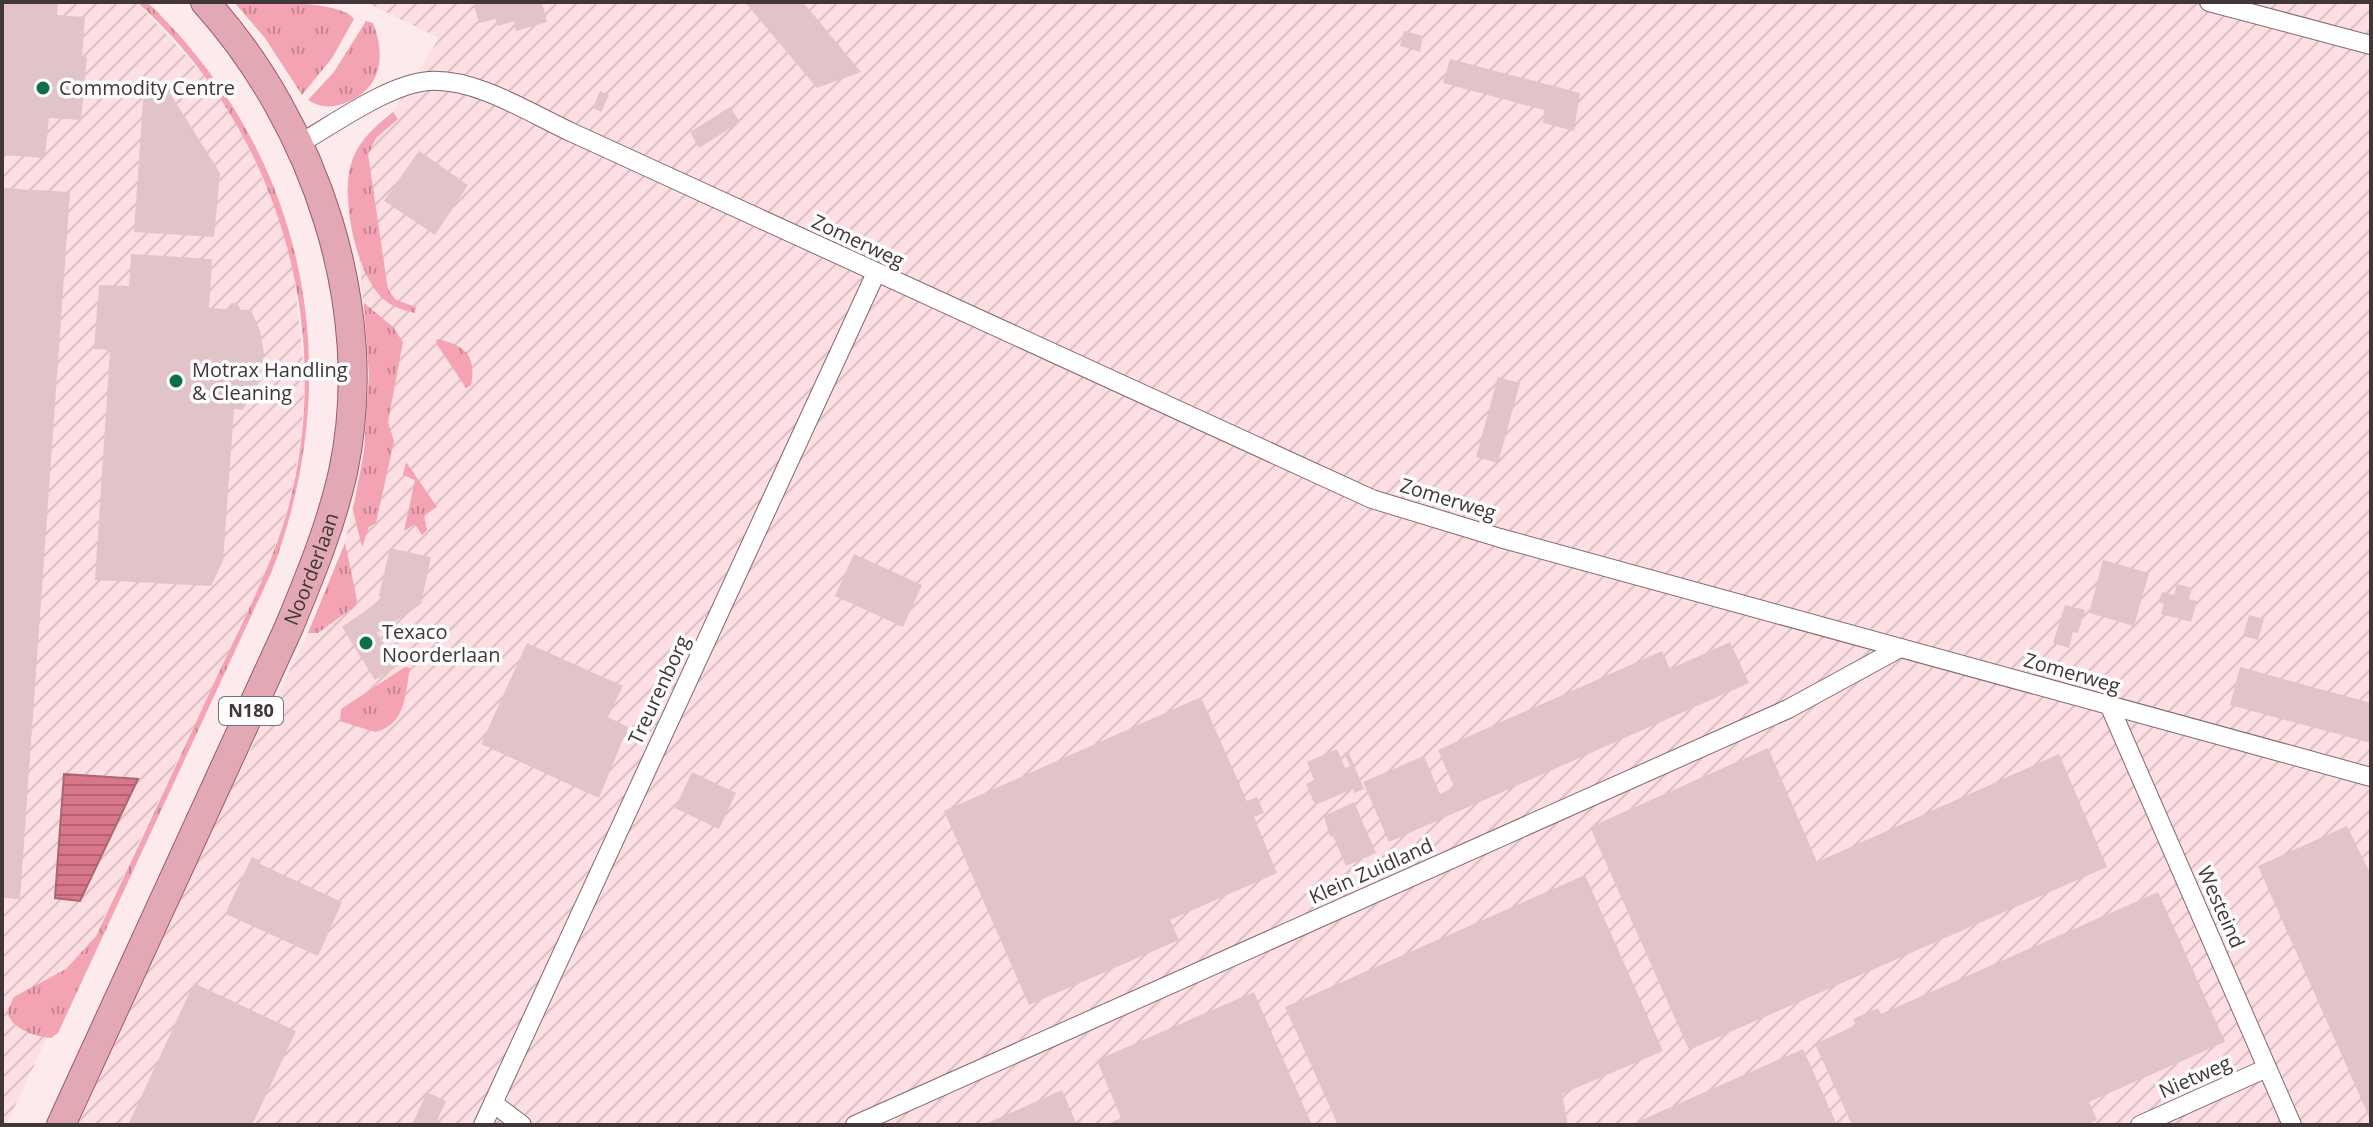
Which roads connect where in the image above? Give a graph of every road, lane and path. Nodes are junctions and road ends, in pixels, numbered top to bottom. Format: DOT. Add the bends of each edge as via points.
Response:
graph roads {
  1 [pos="205,2"];
  2 [pos="2209,2"];
  3 [pos="2371,45"];
  4 [pos="297,145"];
  5 [pos="876,273"];
  6 [pos="1900,648"];
  7 [pos="2110,707"];
  8 [pos="2371,777"];
  9 [pos="2267,1068"];
  10 [pos="493,1103"];
  11 [pos="61,1125"];
  12 [pos="483,1125"];
  13 [pos="522,1125"];
  14 [pos="855,1125"];
  15 [pos="2140,1125"];
  16 [pos="2292,1125"];
  1 -- 4 [label="main road, Noorderlaan / N180" via="263,76"];
  2 -- 3 [label="street"];
  4 -- 5 [label="street, Zomerweg" via="399,89 428,81 454,83"];
  4 -- 11 [label="main road, Noorderlaan / N180" via="335,238 347,316 352,383 344,470 321,551 289,627"];
  5 -- 6 [label="street, Zomerweg" via="1372,499"];
  5 -- 10 [label="street, Treurenborg"];
  6 -- 7 [label="street, Zomerweg"];
  6 -- 14 [label="street, Klein Zuidland" via="1773,716"];
  7 -- 8 [label="street, Zomerweg"];
  7 -- 9 [label="street, Westeind"];
  9 -- 15 [label="street, Nietweg"];
  9 -- 16 [label="street, Westeind"];
  10 -- 12 [label="street, Treurenborg"];
  10 -- 13 [label="street"];
}
